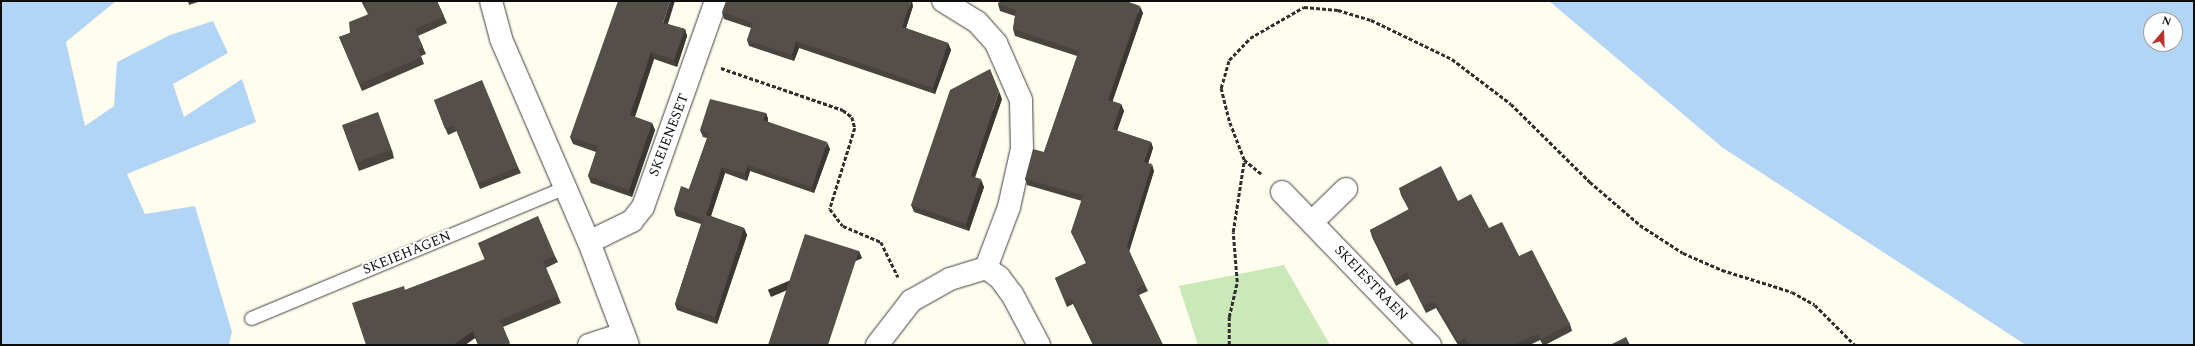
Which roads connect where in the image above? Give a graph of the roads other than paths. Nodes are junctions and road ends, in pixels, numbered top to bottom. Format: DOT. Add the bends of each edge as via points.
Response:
graph roads {
  1 [pos="492,1"];
  2 [pos="716,1"];
  3 [pos="943,1"];
  4 [pos="563,188"];
  5 [pos="1346,189"];
  6 [pos="1282,192"];
  7 [pos="1313,221"];
  8 [pos="589,242"];
  9 [pos="986,268"];
  10 [pos="251,318"];
  11 [pos="625,339"];
  12 [pos="589,345"];
  13 [pos="877,345"];
  14 [pos="1039,345"];
  15 [pos="1430,345"];
  1 -- 4 [label="street" via="502,39"];
  2 -- 8 [label="street, SKEIENESET" via="698,59 637,218"];
  3 -- 9 [label="street" via="977,22 996,43 1020,100 1022,149 1009,207"];
  4 -- 8 [label="street"];
  4 -- 10 [label="lane, SKEIEHAGEN"];
  5 -- 7 [label="street"];
  6 -- 7 [label="street, SKEIESTRAEN"];
  7 -- 15 [label="street, SKEIESTRAEN"];
  8 -- 11 [label="street"];
  9 -- 13 [label="street" via="950,279 910,301"];
  9 -- 14 [label="street" via="1000,277 1012,294"];
  11 -- 12 [label="street"];
}
